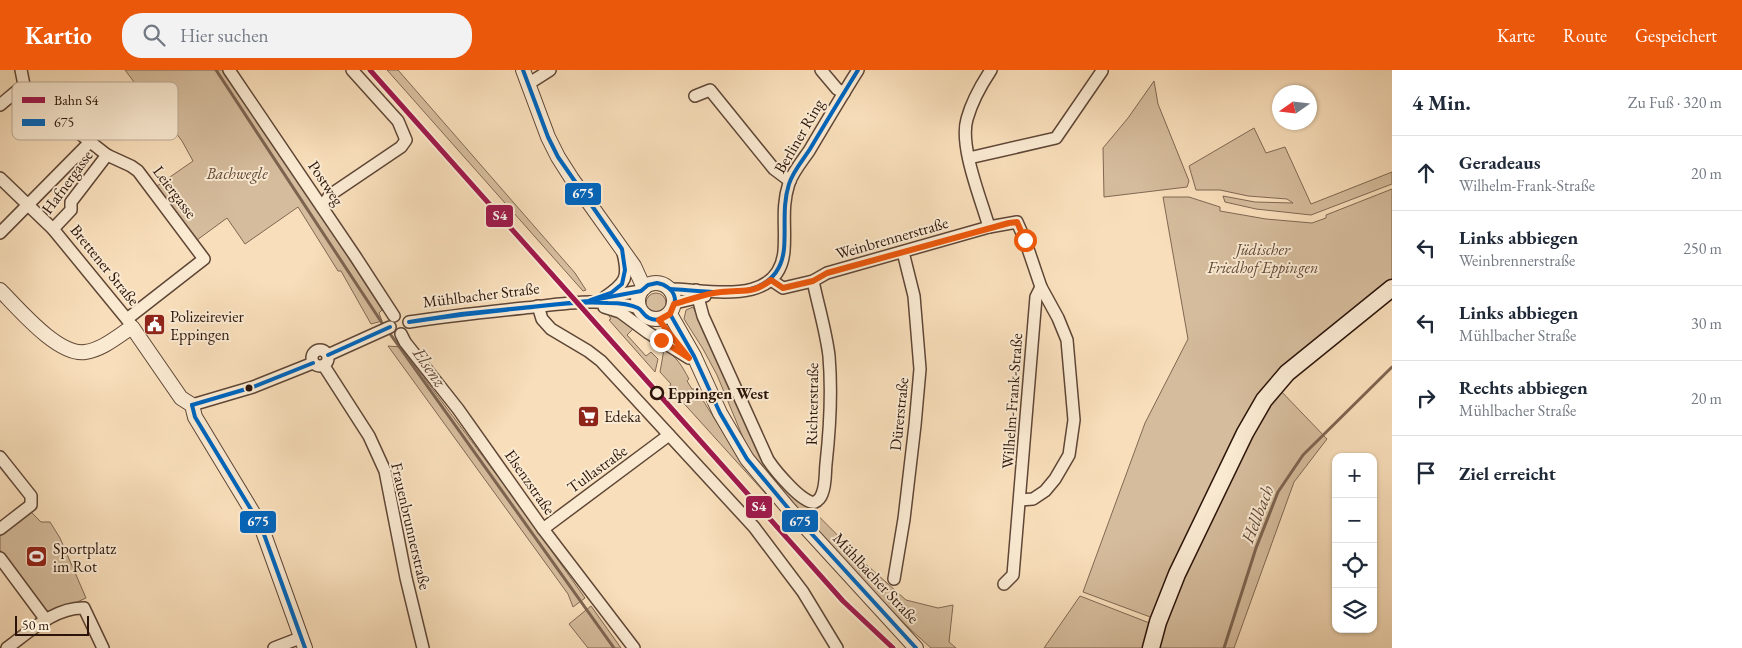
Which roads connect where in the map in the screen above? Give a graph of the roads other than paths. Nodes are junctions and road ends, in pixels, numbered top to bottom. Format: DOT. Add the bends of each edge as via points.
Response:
graph roads {
  1 [pos="228,70"];
  2 [pos="352,70"];
  3 [pos="523,70"];
  4 [pos="550,70"];
  5 [pos="821,70"];
  6 [pos="858,70"];
  7 [pos="991,70"];
  8 [pos="1102,71"];
  9 [pos="528,84"];
  10 [pos="844,93"];
  11 [pos="12,96"];
  12 [pos="695,96"];
  13 [pos="0,106"];
  14 [pos="91,141"];
  15 [pos="107,155"];
  16 [pos="968,158"];
  17 [pos="0,178"];
  18 [pos="790,181"];
  19 [pos="28,204"];
  20 [pos="322,207"];
  21 [pos="604,223"];
  22 [pos="989,227"];
  23 [pos="53,229"];
  24 [pos="0,233"];
  25 [pos="622,249"];
  26 [pos="903,252"];
  27 [pos="771,280"];
  28 [pos="813,281"];
  29 [pos="665,286"];
  30 [pos="1041,287"];
  31 [pos="1392,288"];
  32 [pos="0,290"];
  33 [pos="643,290"];
  34 [pos="697,294"];
  35 [pos="605,297"];
  36 [pos="588,301"];
  37 [pos="538,306"];
  38 [pos="639,308"];
  39 [pos="668,312"];
  40 [pos="392,321"];
  41 [pos="409,322"];
  42 [pos="129,323"];
  43 [pos="401,334"];
  44 [pos="689,358"];
  45 [pos="321,361"];
  46 [pos="706,384"];
  47 [pos="192,405"];
  48 [pos="669,436"];
  49 [pos="0,457"];
  50 [pos="1020,500"];
  51 [pos="0,529"];
  52 [pos="543,529"];
  53 [pos="0,558"];
  54 [pos="894,579"];
  55 [pos="1004,584"];
  56 [pos="46,620"];
  57 [pos="303,643"];
  58 [pos="7,648"];
  59 [pos="103,648"];
  60 [pos="274,648"];
  61 [pos="423,648"];
  62 [pos="634,648"];
  63 [pos="836,648"];
  64 [pos="916,648"];
  65 [pos="1152,648"];
  1 -- 20 [label="street, Postweg"];
  2 -- 20 [label="street" via="398,121 406,140 330,195"];
  3 -- 9 [label="street"];
  4 -- 9 [label="street"];
  5 -- 10 [label="street"];
  6 -- 10 [label="street, Berliner Ring"];
  7 -- 16 [label="street" via="980,87 967,120"];
  8 -- 16 [label="street" via="1056,138"];
  9 -- 21 [label="street" via="558,157"];
  10 -- 18 [label="street, Berliner Ring"];
  11 -- 13 [label="street"];
  12 -- 18 [label="street" via="710,90 774,169"];
  14 -- 15 [label="street, Leiergasse"];
  14 -- 19 [label="street"];
  15 -- 23 [label="street, Hafnergasse" via="71,202 71,210"];
  15 -- 42 [label="street, Leiergasse" via="138,171 204,259"];
  16 -- 22 [label="street"];
  17 -- 19 [label="street, Brettener Straße"];
  18 -- 27 [label="street, Berliner Ring" via="783,203 784,252"];
  19 -- 23 [label="street, Brettener Straße"];
  19 -- 24 [label="street"];
  20 -- 40 [label="street, Postweg"];
  21 -- 25 [label="street"];
  21 -- 29 [label="street"];
  22 -- 26 [label="street, Weinbrennerstraße"];
  22 -- 30 [label="street, Weinbrennerstraße" via="1017,222"];
  23 -- 42 [label="street, Brettener Straße"];
  25 -- 33 [label="street" via="634,266"];
  25 -- 35 [label="street, Mühlbacher Straße" via="625,279"];
  26 -- 28 [label="street, Weinbrennerstraße" via="827,273"];
  26 -- 54 [label="street, Dürerstraße" via="914,296 920,370 904,519"];
  27 -- 28 [label="street, Weinbrennerstraße" via="783,288"];
  27 -- 34 [label="street" via="745,292"];
  28 -- 34 [label="street, Richterstraße" via="829,354 831,382 824,487 820,499 812,503 805,500 768,460 703,316"];
  29 -- 33 [label="street" via="651,284"];
  29 -- 34 [label="street"];
  29 -- 39 [label="street" via="674,296"];
  30 -- 50 [label="street, Wilhelm-Frank-Straße" via="1036,297"];
  30 -- 50 [label="street" via="1067,340 1074,420 1069,455 1055,480 1033,499"];
  31 -- 65 [label="main road" via="1295,367 1264,400 1178,574 1158,622"];
  32 -- 42 [label="street" via="50,338 73,351 87,352 98,348"];
  33 -- 35 [label="street, Mühlbacher Straße"];
  33 -- 38 [label="street" via="638,299"];
  34 -- 39 [label="street"];
  35 -- 36 [label="street, Mühlbacher Straße"];
  36 -- 37 [label="street, Mühlbacher Straße"];
  36 -- 38 [label="street, Mühlbacher Straße"];
  36 -- 44 [label="street, Mühlbacher Straße" via="620,312"];
  37 -- 41 [label="street, Mühlbacher Straße"];
  37 -- 48 [label="street" via="542,319 551,329 600,361"];
  38 -- 39 [label="street" via="647,317"];
  39 -- 44 [label="street, Mühlbacher Straße"];
  39 -- 46 [label="street, Mühlbacher Straße"];
  40 -- 41 [label="street" via="403,315"];
  40 -- 43 [label="street" via="395,334"];
  40 -- 45 [label="street"];
  41 -- 43 [label="street"];
  42 -- 47 [label="street, Brettener Straße" via="181,398"];
  43 -- 52 [label="street, Elsenzstraße"];
  44 -- 46 [label="street, Mühlbacher Straße"];
  45 -- 47 [label="street" via="253,387"];
  45 -- 61 [label="street, Frauenbrunnerstraße" via="369,436 385,471"];
  46 -- 64 [label="street, Mühlbacher Straße" via="732,436 764,480"];
  47 -- 57 [label="street, Brettener Straße" via="195,417 261,526"];
  48 -- 52 [label="street, Tullastraße"];
  48 -- 63 [label="street" via="754,528 803,592"];
  49 -- 51 [label="street" via="32,496 31,505"];
  50 -- 55 [label="street, Wilhelm-Frank-Straße" via="1013,575"];
  52 -- 62 [label="street, Elsenzstraße"];
  53 -- 56 [label="street"];
  56 -- 58 [label="street"];
  56 -- 59 [label="street" via="74,607 84,608"];
  57 -- 60 [label="street"];
}
